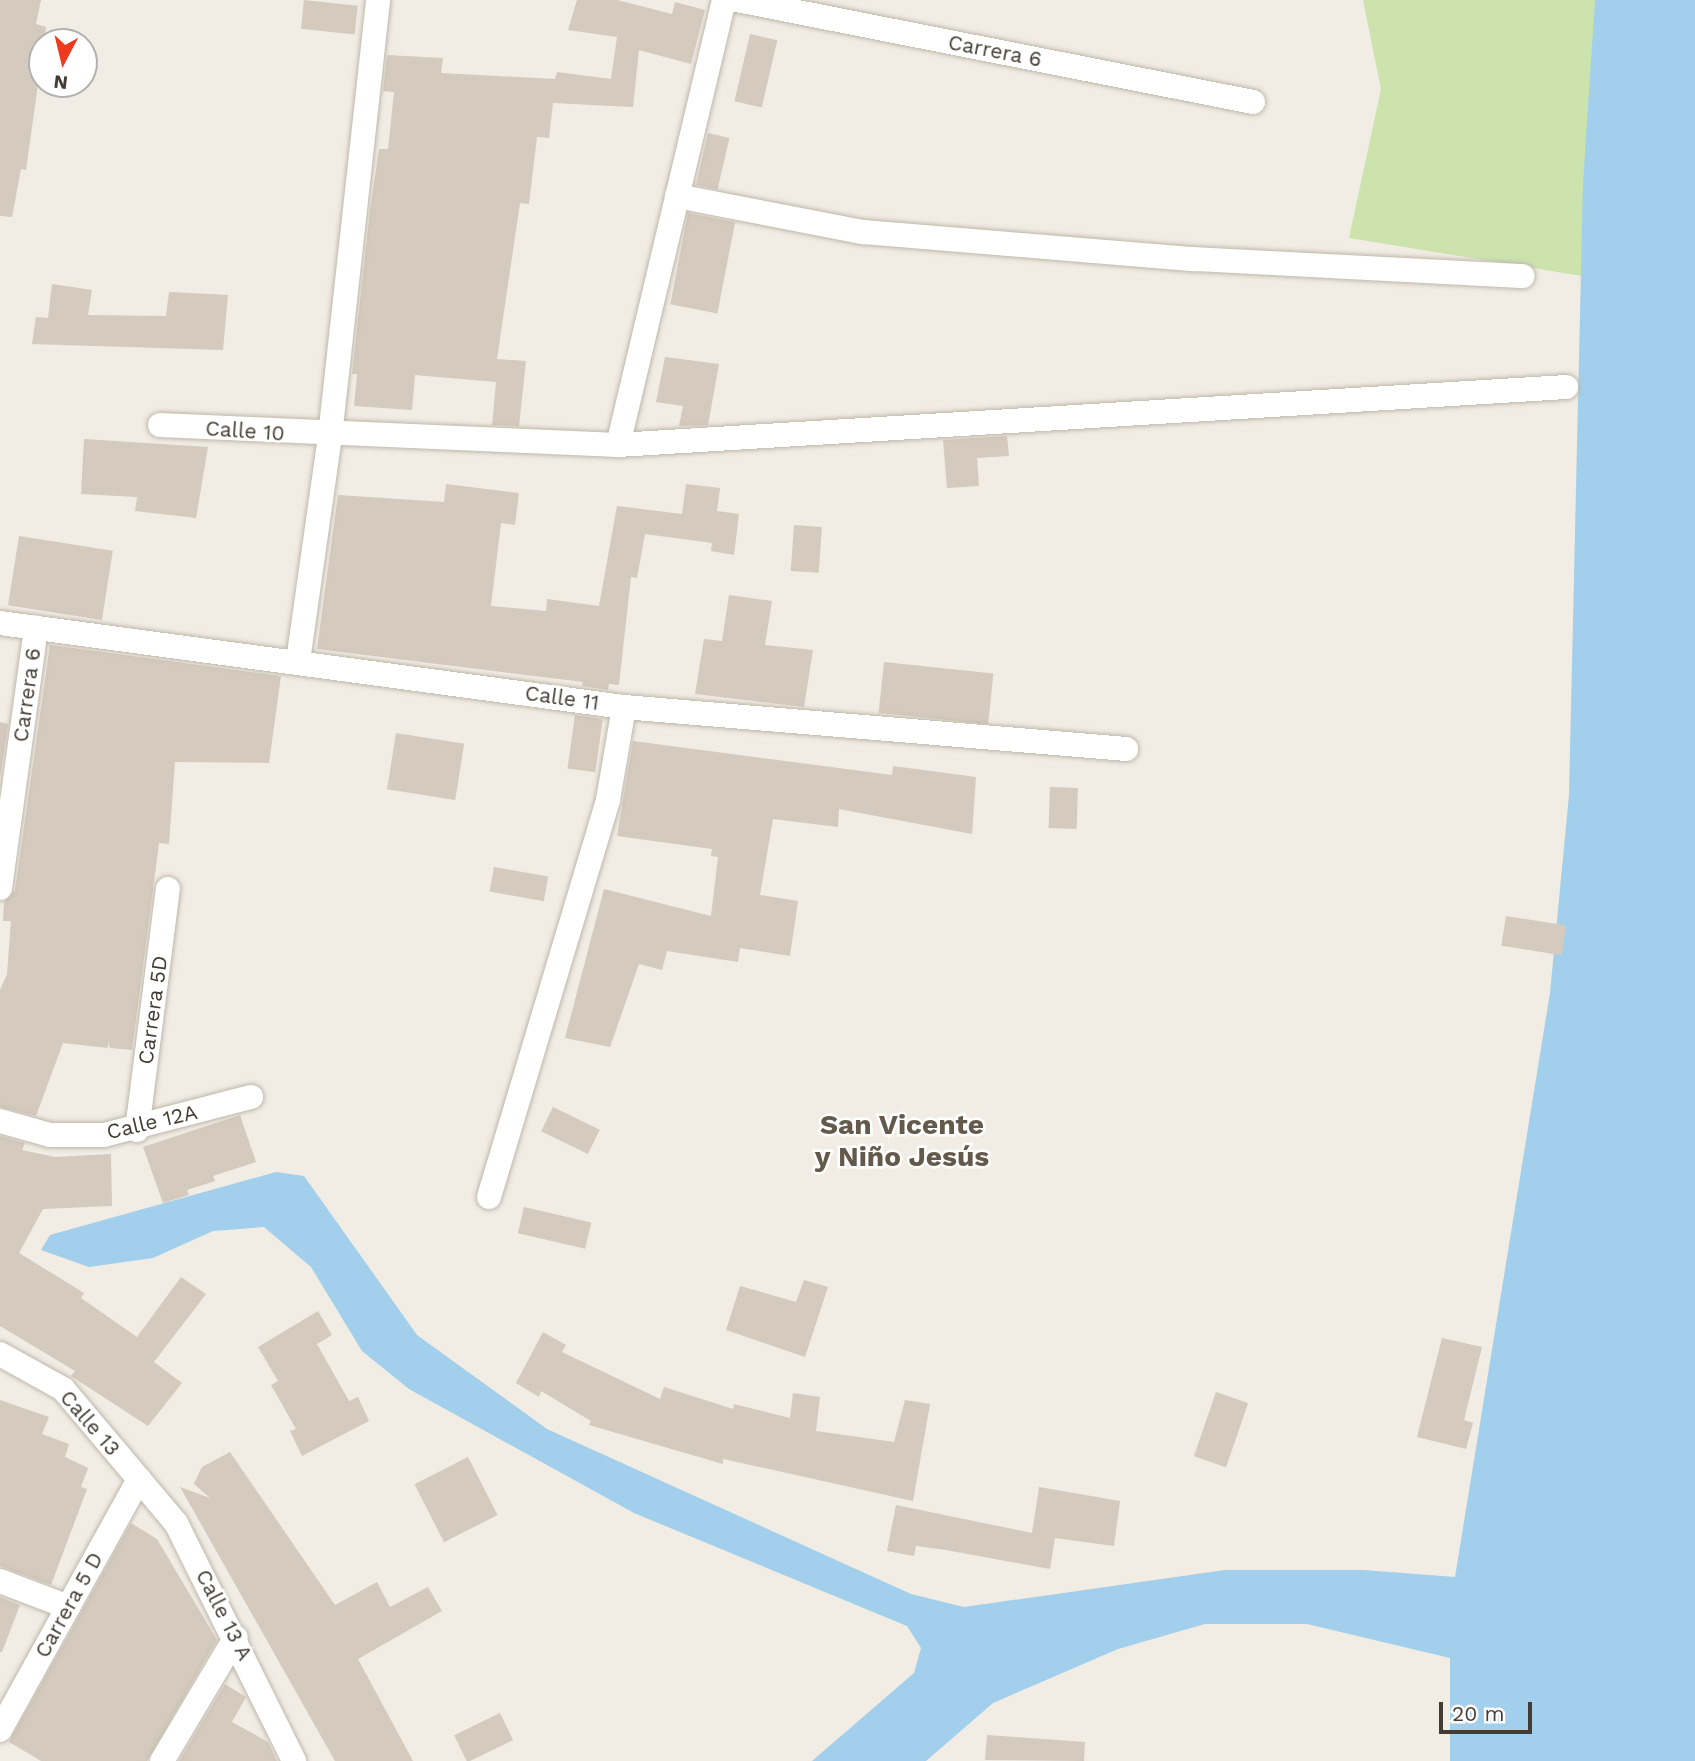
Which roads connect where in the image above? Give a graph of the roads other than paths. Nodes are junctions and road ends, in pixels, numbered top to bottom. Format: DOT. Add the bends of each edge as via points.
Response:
graph roads {
  1 [pos="378,0"];
  2 [pos="724,0"];
  3 [pos="737,0"];
  4 [pos="1253,103"];
  5 [pos="677,197"];
  6 [pos="1523,276"];
  7 [pos="1566,387"];
  8 [pos="160,425"];
  9 [pos="330,436"];
  10 [pos="618,445"];
  11 [pos="0,622"];
  12 [pos="36,627"];
  13 [pos="298,661"];
  14 [pos="624,706"];
  15 [pos="1126,749"];
  16 [pos="0,888"];
  17 [pos="168,889"];
  18 [pos="251,1097"];
  19 [pos="0,1121"];
  20 [pos="137,1130"];
  21 [pos="489,1197"];
  22 [pos="0,1354"];
  23 [pos="139,1479"];
  24 [pos="0,1581"];
  25 [pos="68,1607"];
  26 [pos="236,1637"];
  27 [pos="0,1730"];
  28 [pos="162,1761"];
  29 [pos="294,1761"];
  1 -- 9 [label="street"];
  2 -- 5 [label="street"];
  3 -- 4 [label="street, Carrera 6"];
  5 -- 6 [label="street" via="863,232 1194,259"];
  5 -- 10 [label="street"];
  7 -- 10 [label="street, Calle 10"];
  8 -- 9 [label="street, Calle 10"];
  9 -- 10 [label="street, Calle 10"];
  9 -- 13 [label="street"];
  11 -- 12 [label="street, Calle 11"];
  12 -- 13 [label="street, Calle 11"];
  12 -- 16 [label="street, Carrera 6"];
  13 -- 14 [label="street, Calle 11"];
  14 -- 15 [label="street, Calle 11"];
  14 -- 21 [label="street" via="608,800"];
  17 -- 20 [label="street, Carrera 5D"];
  18 -- 20 [label="street, Calle 12A"];
  19 -- 20 [label="street, Calle 12A" via="50,1135"];
  22 -- 23 [label="street, Calle 13" via="63,1389"];
  23 -- 25 [label="street, Carrera 5 D"];
  23 -- 26 [label="street, Calle 13 A" via="176,1523"];
  24 -- 25 [label="street"];
  25 -- 27 [label="street, Carrera 5 D"];
  26 -- 28 [label="street"];
  26 -- 29 [label="street, Calle 13 A"];
}
